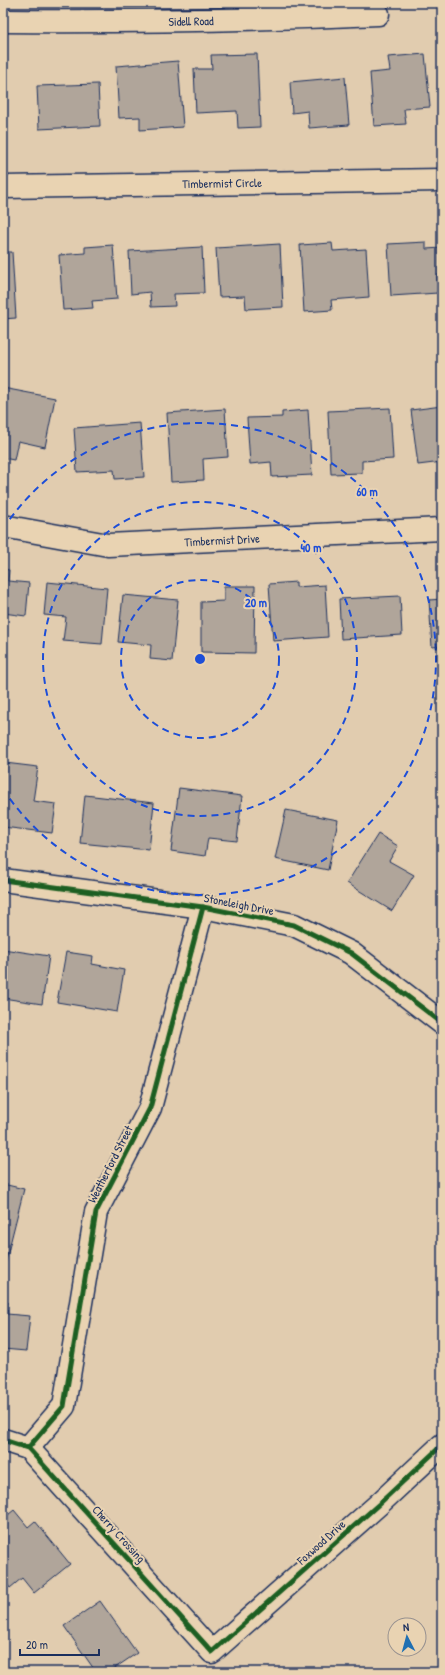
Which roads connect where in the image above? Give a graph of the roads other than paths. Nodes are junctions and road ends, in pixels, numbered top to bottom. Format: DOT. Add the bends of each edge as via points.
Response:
graph roads {
  1 [pos="378,14"];
  2 [pos="3,22"];
  3 [pos="442,180"];
  4 [pos="3,186"];
  5 [pos="3,526"];
  6 [pos="442,529"];
  7 [pos="3,880"];
  8 [pos="203,907"];
  9 [pos="442,1023"];
  10 [pos="3,1440"];
  11 [pos="442,1445"];
  12 [pos="28,1448"];
  13 [pos="212,1652"];
  1 -- 2 [label="street, Sidell Road" via="252,20"];
  3 -- 4 [label="street, Timbermist Circle"];
  5 -- 6 [label="street, Timbermist Drive" via="108,545"];
  7 -- 8 [label="street, Stoneleigh Drive"];
  8 -- 9 [label="street, Stoneleigh Drive" via="294,925 351,952"];
  8 -- 12 [label="street, Weatherford Street" via="150,1108 96,1212 64,1406"];
  10 -- 12 [label="street"];
  11 -- 13 [label="street, Foxwood Drive"];
  12 -- 13 [label="street, Cherry Crossing"];
}
